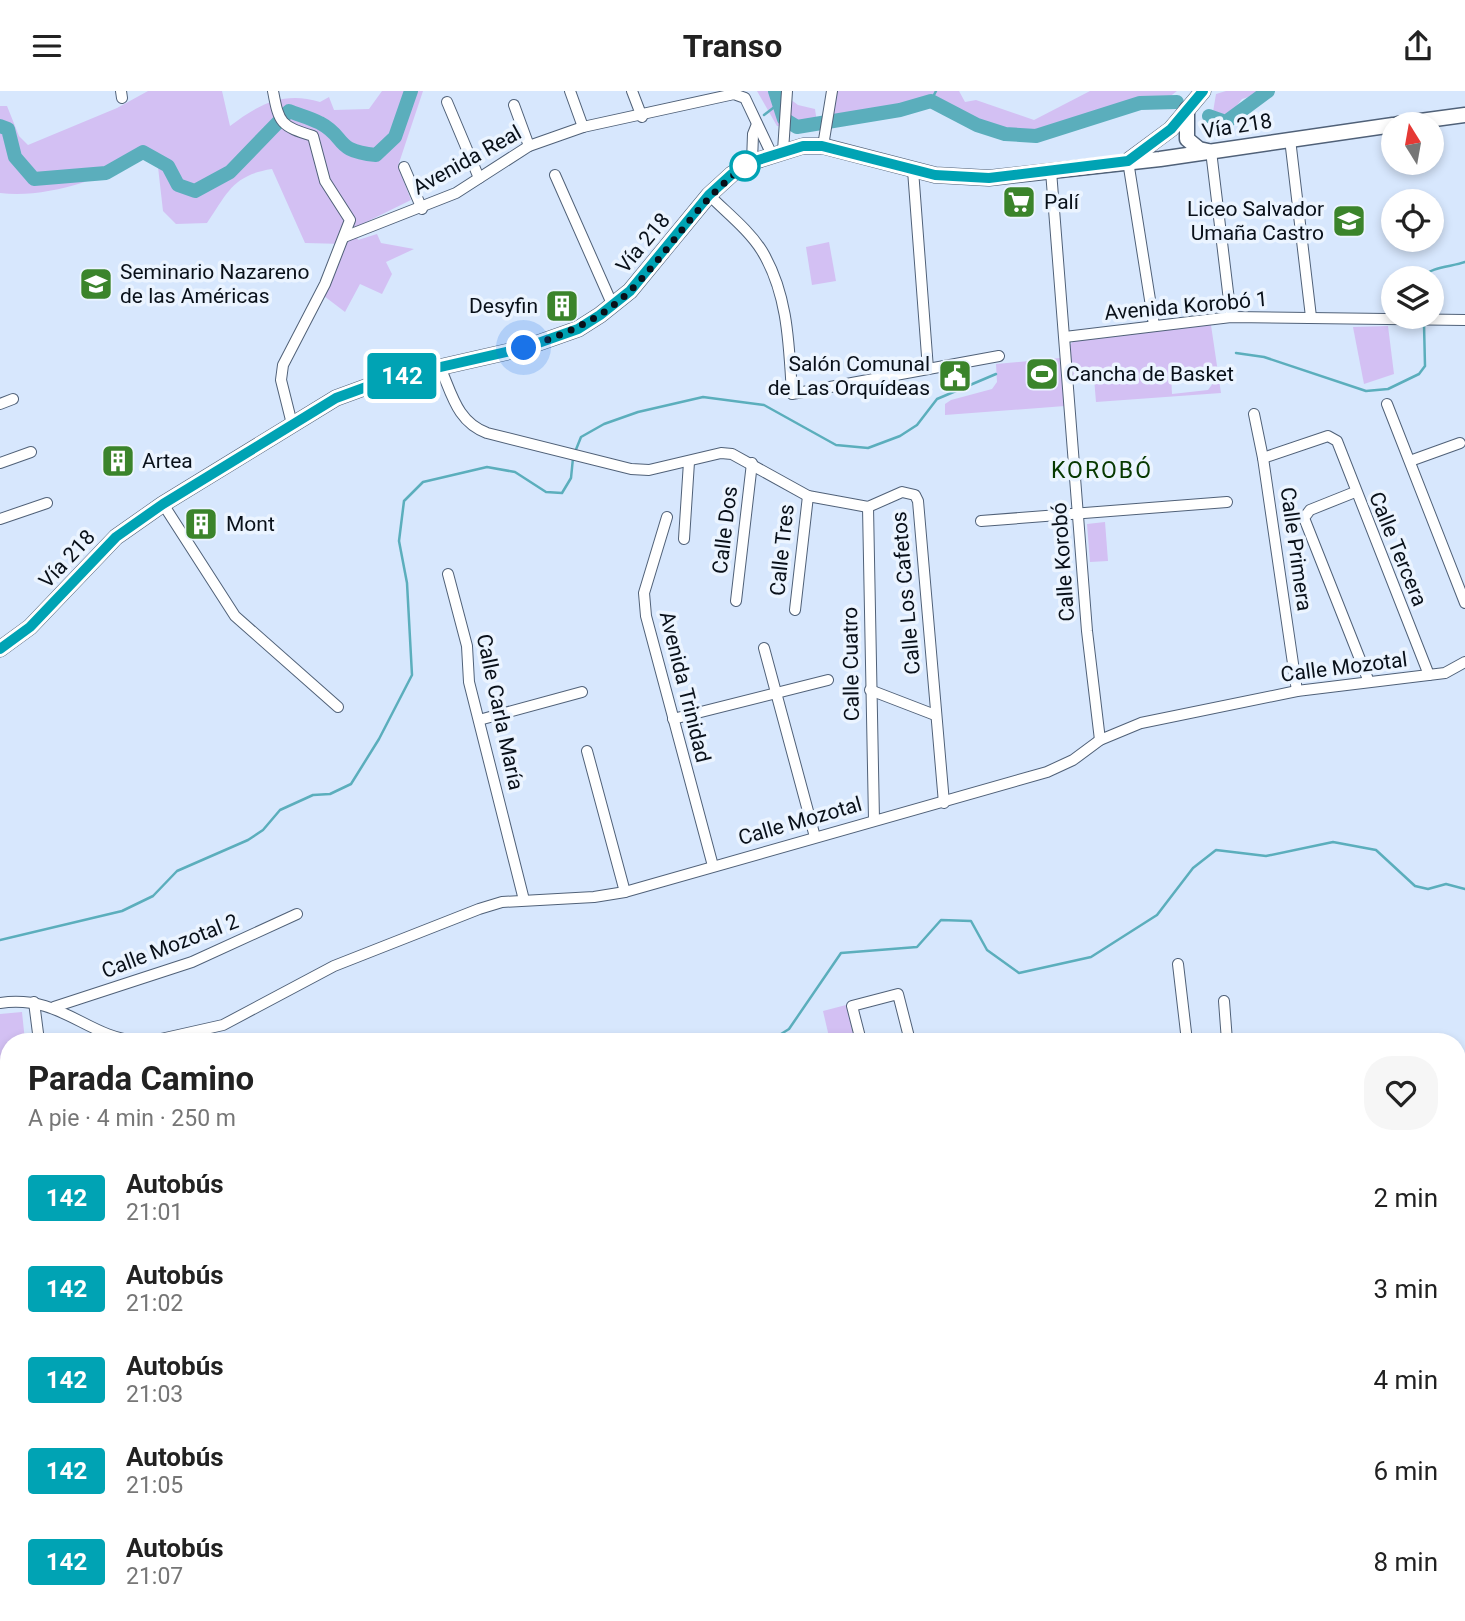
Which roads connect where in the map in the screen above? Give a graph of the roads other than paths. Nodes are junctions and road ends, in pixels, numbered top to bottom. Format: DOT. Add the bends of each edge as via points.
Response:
graph roads {
  1 [pos="273,91"];
  2 [pos="570,91"];
  3 [pos="632,91"];
  4 [pos="787,91"];
  5 [pos="832,91"];
  6 [pos="1203,91"];
  7 [pos="446,102"];
  8 [pos="514,105"];
  9 [pos="1187,109"];
  10 [pos="1465,115"];
  11 [pos="642,117"];
  12 [pos="1444,118"];
  13 [pos="757,124"];
  14 [pos="583,127"];
  15 [pos="1381,127"];
  16 [pos="1290,139"];
  17 [pos="824,140"];
  18 [pos="529,146"];
  19 [pos="1211,151"];
  20 [pos="777,153"];
  21 [pos="1128,161"];
  22 [pos="752,162"];
  23 [pos="404,167"];
  24 [pos="913,170"];
  25 [pos="1051,171"];
  26 [pos="555,175"];
  27 [pos="479,178"];
  28 [pos="709,195"];
  29 [pos="422,209"];
  30 [pos="344,237"];
  31 [pos="613,306"];
  32 [pos="1231,317"];
  33 [pos="1311,317"];
  34 [pos="1465,320"];
  35 [pos="1154,325"];
  36 [pos="1065,337"];
  37 [pos="999,356"];
  38 [pos="440,367"];
  39 [pos="928,369"];
  40 [pos="13,400"];
  41 [pos="0,404"];
  42 [pos="1387,404"];
  43 [pos="1254,414"];
  44 [pos="292,424"];
  45 [pos="1460,443"];
  46 [pos="30,452"];
  47 [pos="1264,458"];
  48 [pos="1410,461"];
  49 [pos="689,462"];
  50 [pos="0,463"];
  51 [pos="752,463"];
  52 [pos="1355,492"];
  53 [pos="807,495"];
  54 [pos="1227,502"];
  55 [pos="47,503"];
  56 [pos="163,504"];
  57 [pos="868,507"];
  58 [pos="1078,514"];
  59 [pos="667,517"];
  60 [pos="0,519"];
  61 [pos="981,521"];
  62 [pos="684,539"];
  63 [pos="448,574"];
  64 [pos="736,601"];
  65 [pos="1465,603"];
  66 [pos="795,610"];
  67 [pos="0,649"];
  68 [pos="764,649"];
  69 [pos="1465,662"];
  70 [pos="1429,675"];
  71 [pos="828,680"];
  72 [pos="1369,682"];
  73 [pos="870,690"];
  74 [pos="778,691"];
  75 [pos="1297,691"];
  76 [pos="582,692"];
  77 [pos="338,707"];
  78 [pos="935,715"];
  79 [pos="674,719"];
  80 [pos="479,720"];
  81 [pos="1100,740"];
  82 [pos="587,751"];
  83 [pos="944,803"];
  84 [pos="874,820"];
  85 [pos="815,837"];
  86 [pos="713,866"];
  87 [pos="625,892"];
  88 [pos="524,900"];
  89 [pos="297,915"];
  90 [pos="1178,964"];
  91 [pos="1224,1001"];
  92 [pos="34,1002"];
  93 [pos="0,1003"];
  94 [pos="54,1007"];
  95 [pos="38,1033"];
  96 [pos="108,1033"];
  97 [pos="188,1033"];
  98 [pos="859,1033"];
  99 [pos="908,1033"];
  100 [pos="1186,1033"];
  101 [pos="1226,1033"];
  1 -- 30 [label="street" via="285,127 313,136 325,181 350,220"];
  2 -- 14 [label="street"];
  3 -- 11 [label="street"];
  4 -- 20 [label="street" via="785,129"];
  5 -- 17 [label="street"];
  6 -- 9 [label="main road"];
  7 -- 27 [label="street"];
  8 -- 18 [label="street"];
  9 -- 19 [label="main road" via="1187,139 1199,149"];
  9 -- 21 [label="main road" via="1171,129"];
  10 -- 12 [label="main road, Vía 218"];
  11 -- 13 [label="street, Avenida Real" via="734,95 745,98"];
  11 -- 14 [label="street, Avenida Real"];
  13 -- 20 [label="street, Avenida Real"];
  13 -- 22 [label="street"];
  14 -- 18 [label="street, Avenida Real"];
  15 -- 16 [label="main road, Vía 218"];
  16 -- 19 [label="main road, Vía 218"];
  16 -- 33 [label="street"];
  17 -- 20 [label="main road, Vía 218"];
  17 -- 24 [label="main road, Vía 218"];
  18 -- 27 [label="street, Avenida Real"];
  19 -- 21 [label="main road, Vía 218"];
  19 -- 32 [label="street"];
  20 -- 22 [label="main road, Vía 218"];
  21 -- 25 [label="main road, Vía 218"];
  21 -- 35 [label="street"];
  22 -- 28 [label="main road, Vía 218"];
  23 -- 29 [label="street"];
  24 -- 25 [label="main road, Vía 218" via="963,178"];
  24 -- 39 [label="street"];
  25 -- 36 [label="street, Calle Korobó"];
  26 -- 31 [label="street"];
  27 -- 29 [label="street, Avenida Real"];
  28 -- 31 [label="main road, Vía 218" via="658,260"];
  28 -- 39 [label="street" via="761,250 772,273 787,331 792,394"];
  29 -- 30 [label="street, Avenida Real"];
  30 -- 44 [label="street" via="283,365 281,380"];
  31 -- 38 [label="main road, Vía 218" via="558,337"];
  32 -- 33 [label="street, Avenida Korobó 1"];
  32 -- 35 [label="street, Avenida Korobó 1"];
  33 -- 34 [label="street, Avenida Korobó 1"];
  35 -- 36 [label="street, Avenida Korobó 1"];
  36 -- 58 [label="street, Calle Korobó"];
  37 -- 39 [label="street"];
  38 -- 44 [label="main road, Vía 218" via="336,398"];
  38 -- 49 [label="street, Calle Los Cafetos" via="463,419 479,431 631,469"];
  40 -- 41 [label="street"];
  42 -- 48 [label="street"];
  43 -- 47 [label="street, Calle Primera"];
  44 -- 56 [label="main road, Vía 218"];
  45 -- 48 [label="street"];
  46 -- 50 [label="street"];
  47 -- 52 [label="street, Calle Tercera" via="1334,437"];
  47 -- 75 [label="street, Calle Primera"];
  48 -- 65 [label="street"];
  49 -- 51 [label="street, Calle Los Cafetos" via="721,453"];
  49 -- 62 [label="street"];
  51 -- 53 [label="street, Calle Los Cafetos"];
  51 -- 64 [label="street, Calle Dos"];
  52 -- 70 [label="street, Calle Tercera"];
  52 -- 72 [label="street" via="1305,514 1305,523"];
  53 -- 57 [label="street, Calle Los Cafetos"];
  53 -- 66 [label="street, Calle Tres"];
  54 -- 58 [label="street"];
  55 -- 60 [label="street"];
  56 -- 67 [label="main road, Vía 218" via="116,537 30,627"];
  56 -- 77 [label="street" via="234,616"];
  57 -- 73 [label="street, Calle Cuatro"];
  57 -- 78 [label="street, Calle Los Cafetos" via="902,492 915,495 918,501"];
  58 -- 61 [label="street"];
  58 -- 81 [label="street, Calle Korobó"];
  59 -- 79 [label="street, Avenida Trinidad" via="644,593"];
  63 -- 80 [label="street, Calle Carla María" via="467,646 469,682"];
  68 -- 74 [label="street"];
  69 -- 70 [label="street, Calle Mozotal" via="1445,673"];
  70 -- 72 [label="street, Calle Mozotal"];
  71 -- 74 [label="street"];
  72 -- 75 [label="street, Calle Mozotal"];
  73 -- 78 [label="street"];
  73 -- 84 [label="street, Calle Cuatro"];
  74 -- 79 [label="street"];
  74 -- 85 [label="street"];
  75 -- 81 [label="street, Calle Mozotal" via="1141,723"];
  76 -- 80 [label="street"];
  78 -- 83 [label="street, Calle Los Cafetos"];
  79 -- 86 [label="street, Avenida Trinidad"];
  80 -- 88 [label="street, Calle Carla María"];
  81 -- 83 [label="street, Calle Mozotal" via="1048,772"];
  82 -- 87 [label="street"];
  83 -- 84 [label="street, Calle Mozotal"];
  84 -- 85 [label="street, Calle Mozotal"];
  85 -- 86 [label="street, Calle Mozotal"];
  86 -- 87 [label="street, Calle Mozotal"];
  87 -- 88 [label="street, Calle Mozotal"];
  88 -- 97 [label="street, Calle Mozotal" via="479,909 372,949 299,982 252,1012"];
  89 -- 94 [label="street, Calle Mozotal 2" via="179,967"];
  90 -- 100 [label="street"];
  91 -- 101 [label="street"];
  92 -- 93 [label="street"];
  92 -- 94 [label="street"];
  92 -- 95 [label="street"];
  94 -- 96 [label="street"];
  98 -- 99 [label="street" via="852,1006 898,994"];
}
